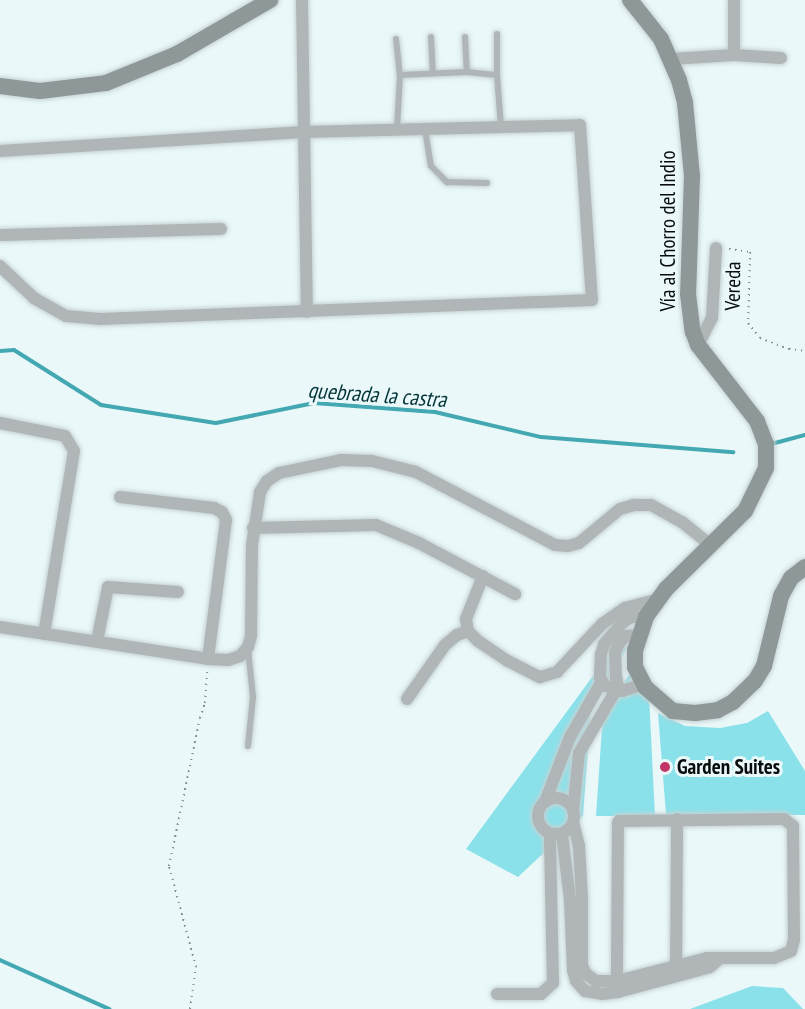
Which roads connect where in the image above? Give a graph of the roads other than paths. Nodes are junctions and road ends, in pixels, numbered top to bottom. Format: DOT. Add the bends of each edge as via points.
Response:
graph roads {
  1 [pos="270,0"];
  2 [pos="302,0"];
  3 [pos="630,0"];
  4 [pos="734,0"];
  5 [pos="497,34"];
  6 [pos="431,37"];
  7 [pos="465,37"];
  8 [pos="396,39"];
  9 [pos="734,56"];
  10 [pos="781,58"];
  11 [pos="671,59"];
  12 [pos="467,72"];
  13 [pos="433,73"];
  14 [pos="400,75"];
  15 [pos="497,75"];
  16 [pos="0,86"];
  17 [pos="501,127"];
  18 [pos="425,129"];
  19 [pos="397,130"];
  20 [pos="303,132"];
  21 [pos="0,151"];
  22 [pos="487,183"];
  23 [pos="220,229"];
  24 [pos="0,235"];
  25 [pos="716,248"];
  26 [pos="0,266"];
  27 [pos="307,312"];
  28 [pos="698,345"];
  29 [pos="0,423"];
  30 [pos="120,497"];
  31 [pos="253,528"];
  32 [pos="710,544"];
  33 [pos="805,567"];
  34 [pos="483,576"];
  35 [pos="178,592"];
  36 [pos="515,594"];
  37 [pos="658,599"];
  38 [pos="646,617"];
  39 [pos="0,627"];
  40 [pos="468,631"];
  41 [pos="44,634"];
  42 [pos="639,635"];
  43 [pos="97,641"];
  44 [pos="248,647"];
  45 [pos="208,659"];
  46 [pos="602,681"];
  47 [pos="644,684"];
  48 [pos="618,690"];
  49 [pos="407,699"];
  50 [pos="248,746"];
  51 [pos="545,802"];
  52 [pos="573,816"];
  53 [pos="677,819"];
  54 [pos="556,834"];
  55 [pos="576,899"];
  56 [pos="676,972"];
  57 [pos="618,986"];
  58 [pos="496,994"];
  1 -- 16 [label="street" via="177,54 106,83 40,91"];
  2 -- 20 [label="street"];
  3 -- 11 [label="street, Vía al Chorro del Indio" via="662,39"];
  4 -- 9 [label="street"];
  5 -- 15 [label="lane"];
  6 -- 13 [label="lane"];
  7 -- 12 [label="lane"];
  8 -- 14 [label="lane"];
  9 -- 10 [label="street"];
  9 -- 11 [label="street"];
  11 -- 28 [label="street, Vía al Chorro del Indio" via="690,132 688,294 689,315"];
  12 -- 13 [label="lane"];
  12 -- 15 [label="lane"];
  13 -- 14 [label="lane"];
  14 -- 19 [label="lane"];
  15 -- 17 [label="lane"];
  17 -- 18 [label="street"];
  17 -- 27 [label="street" via="580,126 592,300"];
  18 -- 19 [label="street"];
  18 -- 22 [label="lane" via="431,165 447,182"];
  19 -- 20 [label="street"];
  20 -- 21 [label="street"];
  20 -- 27 [label="street"];
  23 -- 24 [label="street"];
  25 -- 28 [label="street" via="712,318"];
  26 -- 27 [label="street" via="34,298 66,316 100,320"];
  28 -- 32 [label="street, Vía al Chorro del Indio" via="757,421 766,444 766,468 758,488 745,511"];
  29 -- 41 [label="street" via="65,436 74,451"];
  30 -- 45 [label="street" via="222,512 226,520"];
  31 -- 32 [label="street" via="260,492 272,477 285,471 357,459 416,472 555,545 579,543 620,509 634,504 651,505"];
  31 -- 34 [label="street" via="376,525"];
  31 -- 44 [label="street" via="253,622"];
  32 -- 37 [label="street, Vía al Chorro del Indio"];
  33 -- 47 [label="street" via="791,578 781,596 764,666 733,702 718,710 673,711"];
  34 -- 36 [label="street"];
  34 -- 40 [label="street" via="466,619"];
  35 -- 43 [label="street" via="108,587"];
  37 -- 38 [label="street, Vía al Chorro del Indio"];
  37 -- 40 [label="street" via="625,608 602,624 557,672 546,676 534,676"];
  38 -- 42 [label="street, Vía al Chorro del Indio"];
  38 -- 46 [label="street" via="631,617 621,623 604,644"];
  39 -- 41 [label="street"];
  40 -- 49 [label="street" via="445,645"];
  41 -- 43 [label="street"];
  42 -- 47 [label="street, Vía al Chorro del Indio" via="635,667"];
  42 -- 48 [label="street" via="626,636 615,652"];
  43 -- 45 [label="street"];
  44 -- 45 [label="street" via="234,659"];
  44 -- 50 [label="lane" via="253,697"];
  46 -- 48 [label="street" via="606,687"];
  46 -- 51 [label="street" via="570,737"];
  47 -- 48 [label="street"];
  48 -- 52 [label="street" via="579,753"];
  51 -- 52 [label="street" via="561,799"];
  51 -- 54 [label="street" via="538,811 538,822"];
  52 -- 54 [label="street"];
  52 -- 55 [label="street" via="579,846"];
  53 -- 56 [label="street"];
  53 -- 56 [label="street" via="784,819 793,826 794,940 791,951 774,958 718,960 710,967"];
  53 -- 57 [label="street" via="621,819 618,823"];
  54 -- 55 [label="street"];
  54 -- 58 [label="street" via="554,983 542,994"];
  55 -- 57 [label="street" via="576,981 585,991 602,994"];
  56 -- 57 [label="street"];
}
